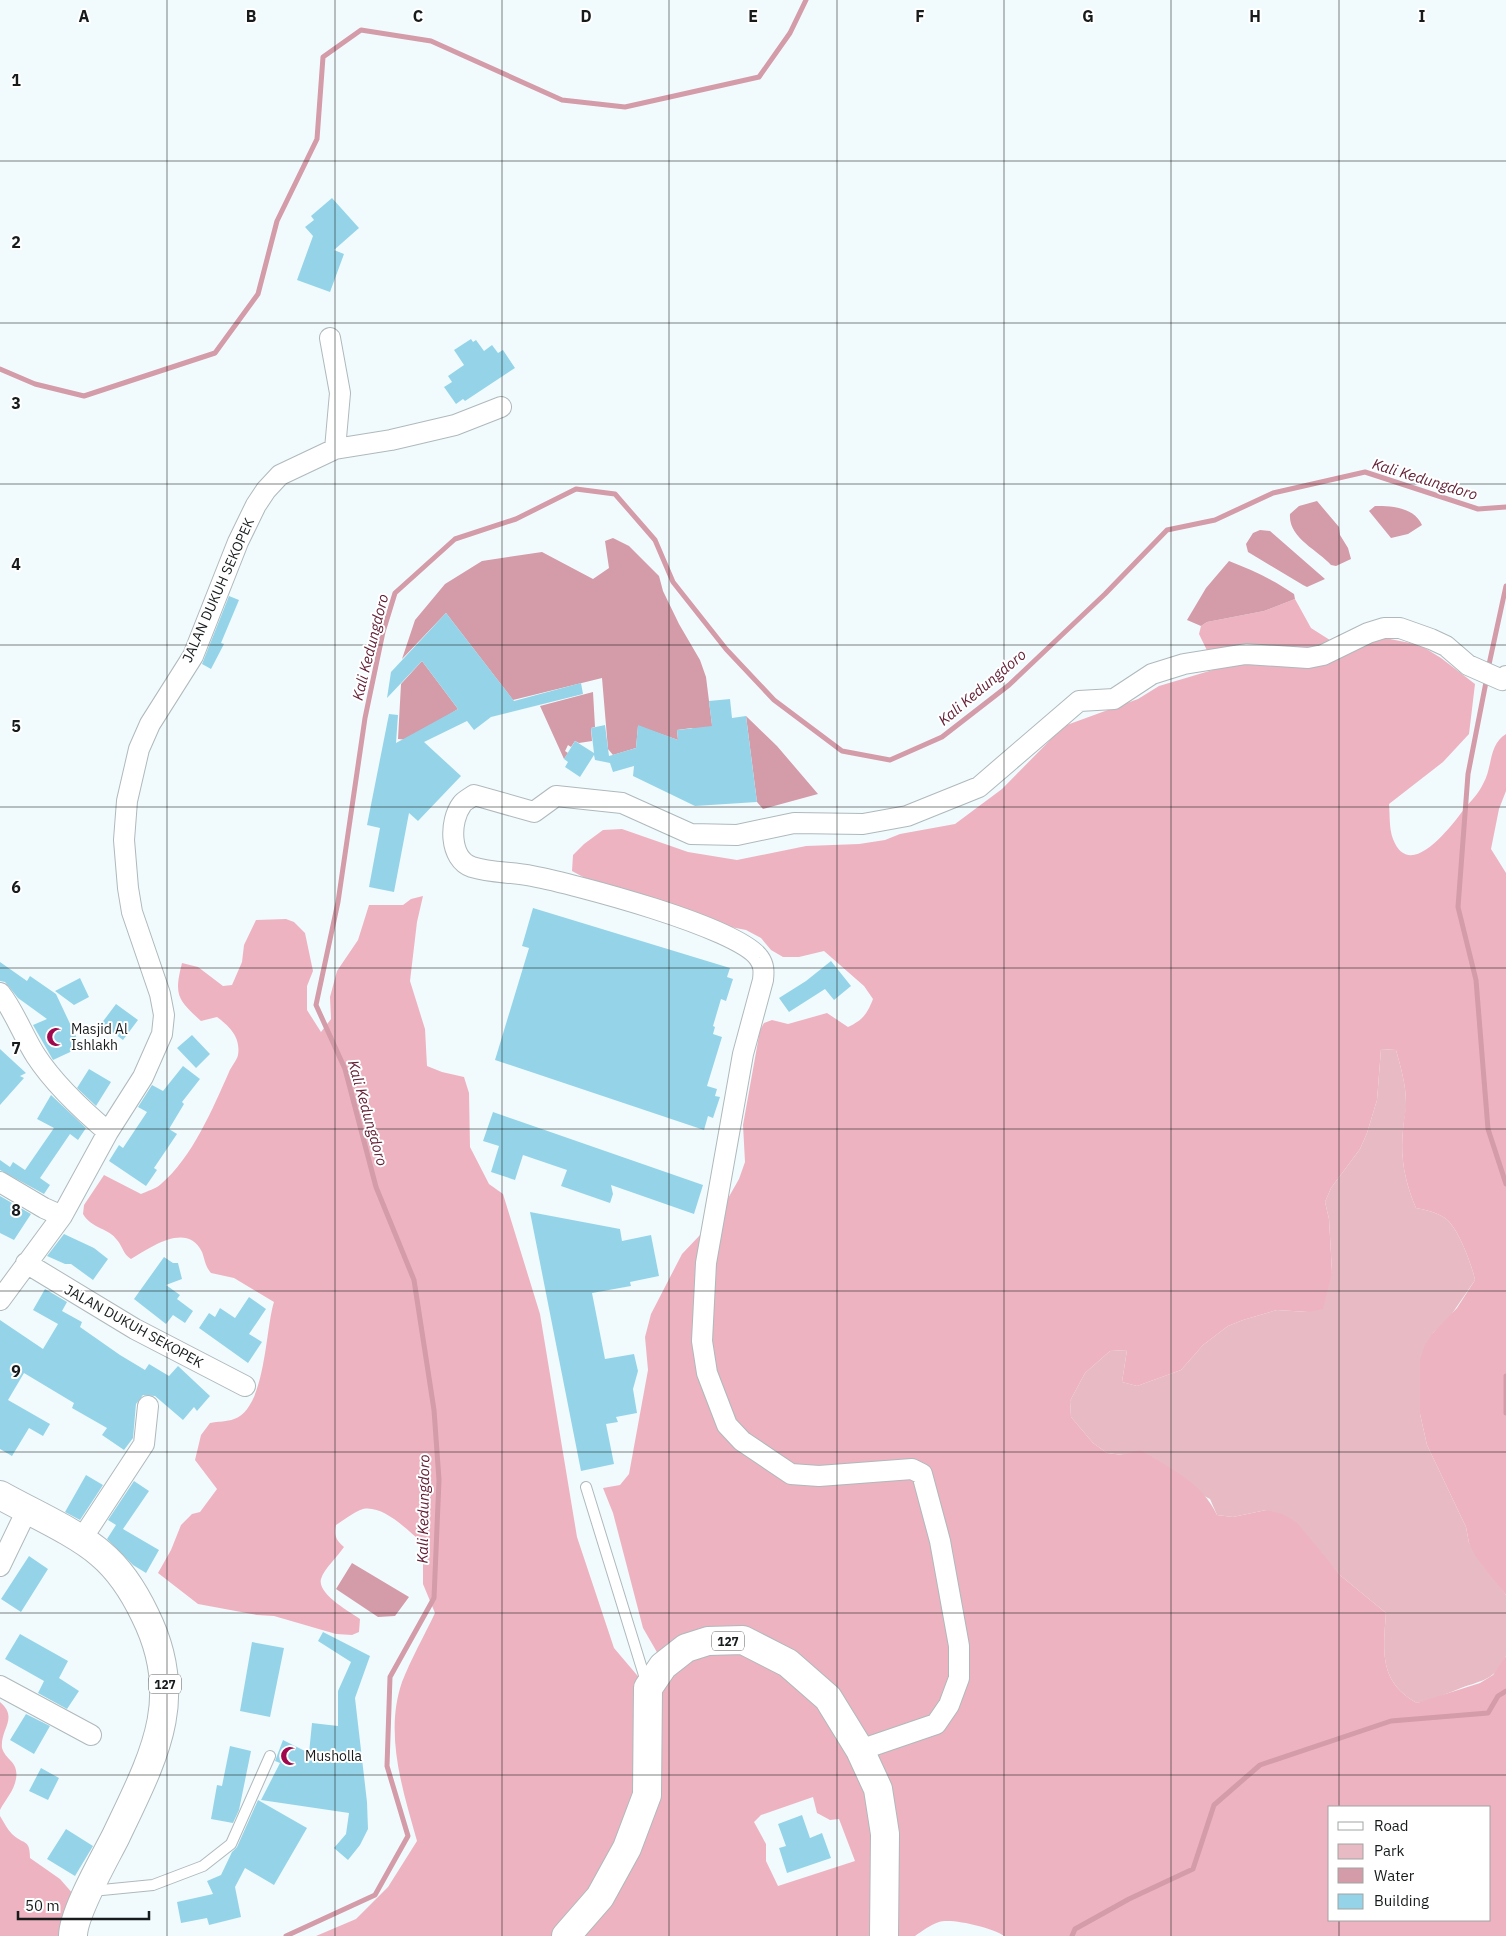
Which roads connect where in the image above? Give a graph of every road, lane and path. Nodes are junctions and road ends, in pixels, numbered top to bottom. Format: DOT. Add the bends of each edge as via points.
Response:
graph roads {
  1 [pos="330,338"];
  2 [pos="501,406"];
  3 [pos="335,449"];
  4 [pos="1504,678"];
  5 [pos="0,993"];
  6 [pos="108,1132"];
  7 [pos="0,1182"];
  8 [pos="62,1216"];
  9 [pos="26,1263"];
  10 [pos="0,1300"];
  11 [pos="245,1386"];
  12 [pos="148,1406"];
  13 [pos="586,1487"];
  14 [pos="0,1495"];
  15 [pos="27,1510"];
  16 [pos="81,1540"];
  17 [pos="0,1566"];
  18 [pos="0,1686"];
  19 [pos="648,1688"];
  20 [pos="91,1735"];
  21 [pos="860,1750"];
  22 [pos="270,1756"];
  23 [pos="89,1891"];
  24 [pos="73,1934"];
  25 [pos="566,1936"];
  26 [pos="884,1936"];
  1 -- 3 [label="street" via="340,393"];
  2 -- 3 [label="street, JALAN DUKUH SEKOPEK" via="455,425"];
  3 -- 6 [label="street, JALAN DUKUH SEKOPEK" via="280,475 266,490 238,542 193,656 150,724 139,749 125,820 128,888 132,912 164,1015 162,1034 143,1077"];
  4 -- 21 [label="street" via="1468,665 1446,646 1400,628 1368,633 1308,658 1246,654 1184,664 1152,674 1114,700 1079,701 979,787 907,816 864,824 794,823 737,835 691,834 622,803 556,796 534,812 474,795 462,804 453,830 454,850 470,867 532,876 621,897 730,937 758,956 764,967 743,1054 706,1263 702,1341 707,1373 727,1425 742,1441 791,1474 819,1476 912,1469 922,1474 940,1541 960,1646 959,1678 949,1705 936,1724"];
  5 -- 6 [label="street" via="37,1057"];
  6 -- 8 [label="street, JALAN DUKUH SEKOPEK"];
  7 -- 8 [label="street"];
  8 -- 9 [label="street, JALAN DUKUH SEKOPEK"];
  9 -- 10 [label="street, JALAN DUKUH SEKOPEK"];
  9 -- 11 [label="street, JALAN DUKUH SEKOPEK" via="135,1329"];
  12 -- 16 [label="street" via="144,1444"];
  13 -- 19 [label="lane"];
  14 -- 15 [label="main road, 127"];
  15 -- 16 [label="main road, 127"];
  15 -- 17 [label="street"];
  16 -- 23 [label="main road, 127" via="121,1574 137,1599 156,1638 166,1693 163,1722 152,1756"];
  18 -- 20 [label="street"];
  19 -- 21 [label="main road, 127" via="663,1666 686,1648 708,1641 742,1640 788,1663 828,1698"];
  19 -- 25 [label="main road" via="647,1795 627,1848 600,1897"];
  21 -- 26 [label="main road, 127" via="878,1789 885,1834"];
  22 -- 23 [label="lane" via="231,1844 203,1866 152,1885"];
  23 -- 24 [label="main road, 127"];
}
